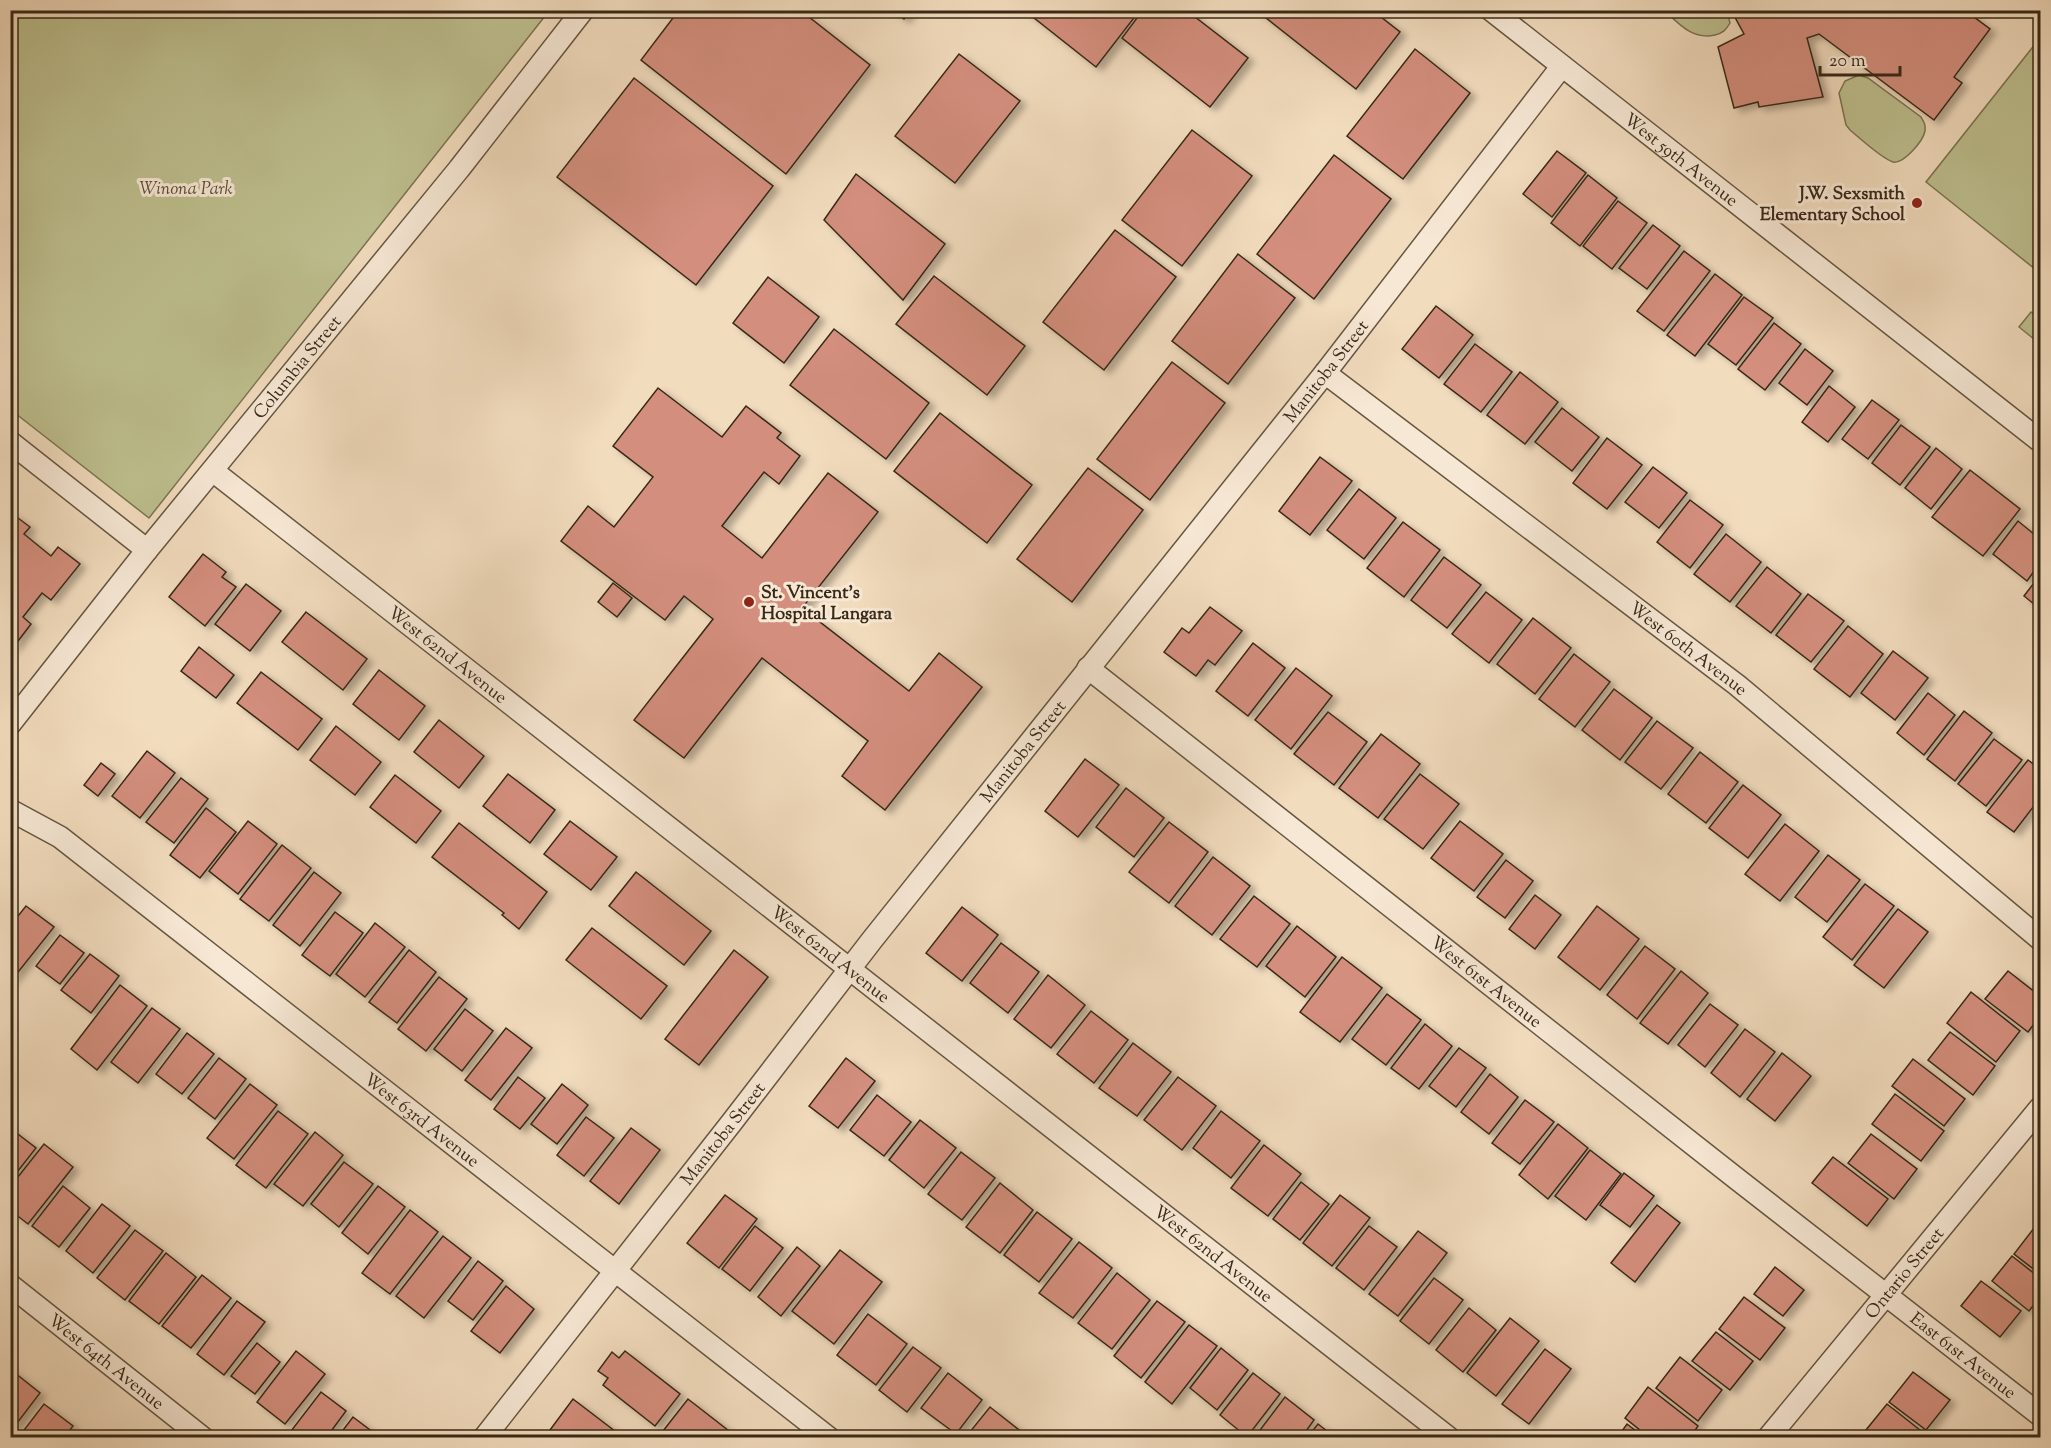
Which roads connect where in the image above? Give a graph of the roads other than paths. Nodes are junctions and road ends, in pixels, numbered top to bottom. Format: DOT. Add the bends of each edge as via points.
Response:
graph roads {
  1 [pos="583,10"];
  2 [pos="1491,10"];
  3 [pos="1562,66"];
  4 [pos="1325,374"];
  5 [pos="2040,441"];
  6 [pos="10,442"];
  7 [pos="213,471"];
  8 [pos="147,550"];
  9 [pos="1088,668"];
  10 [pos="10,724"];
  11 [pos="10,810"];
  12 [pos="2040,939"];
  13 [pos="849,969"];
  14 [pos="2040,1108"];
  15 [pos="615,1270"];
  16 [pos="10,1285"];
  17 [pos="1886,1295"];
  18 [pos="2040,1415"];
  19 [pos="203,1437"];
  20 [pos="484,1437"];
  21 [pos="830,1437"];
  22 [pos="1449,1437"];
  23 [pos="1768,1437"];
  1 -- 7 [label="street, Columbia Street"];
  2 -- 3 [label="street, West 59th Avenue"];
  3 -- 4 [label="street, Manitoba Street"];
  3 -- 5 [label="street, West 59th Avenue"];
  4 -- 9 [label="street, Manitoba Street"];
  4 -- 12 [label="street, West 60th Avenue" via="1737,685"];
  6 -- 8 [label="street"];
  7 -- 8 [label="street, Columbia Street"];
  7 -- 13 [label="street, West 62nd Avenue"];
  8 -- 10 [label="street, Columbia Street"];
  9 -- 13 [label="street, Manitoba Street"];
  9 -- 17 [label="street, West 61st Avenue"];
  11 -- 15 [label="street, West 63rd Avenue" via="60,837"];
  13 -- 15 [label="street, Manitoba Street"];
  13 -- 22 [label="street, West 62nd Avenue"];
  14 -- 17 [label="street, Ontario Street"];
  15 -- 20 [label="street, Manitoba Street"];
  15 -- 21 [label="street, West 63rd Avenue"];
  16 -- 19 [label="street, West 64th Avenue"];
  17 -- 18 [label="street, East 61st Avenue"];
  17 -- 23 [label="street, Ontario Street"];
}
